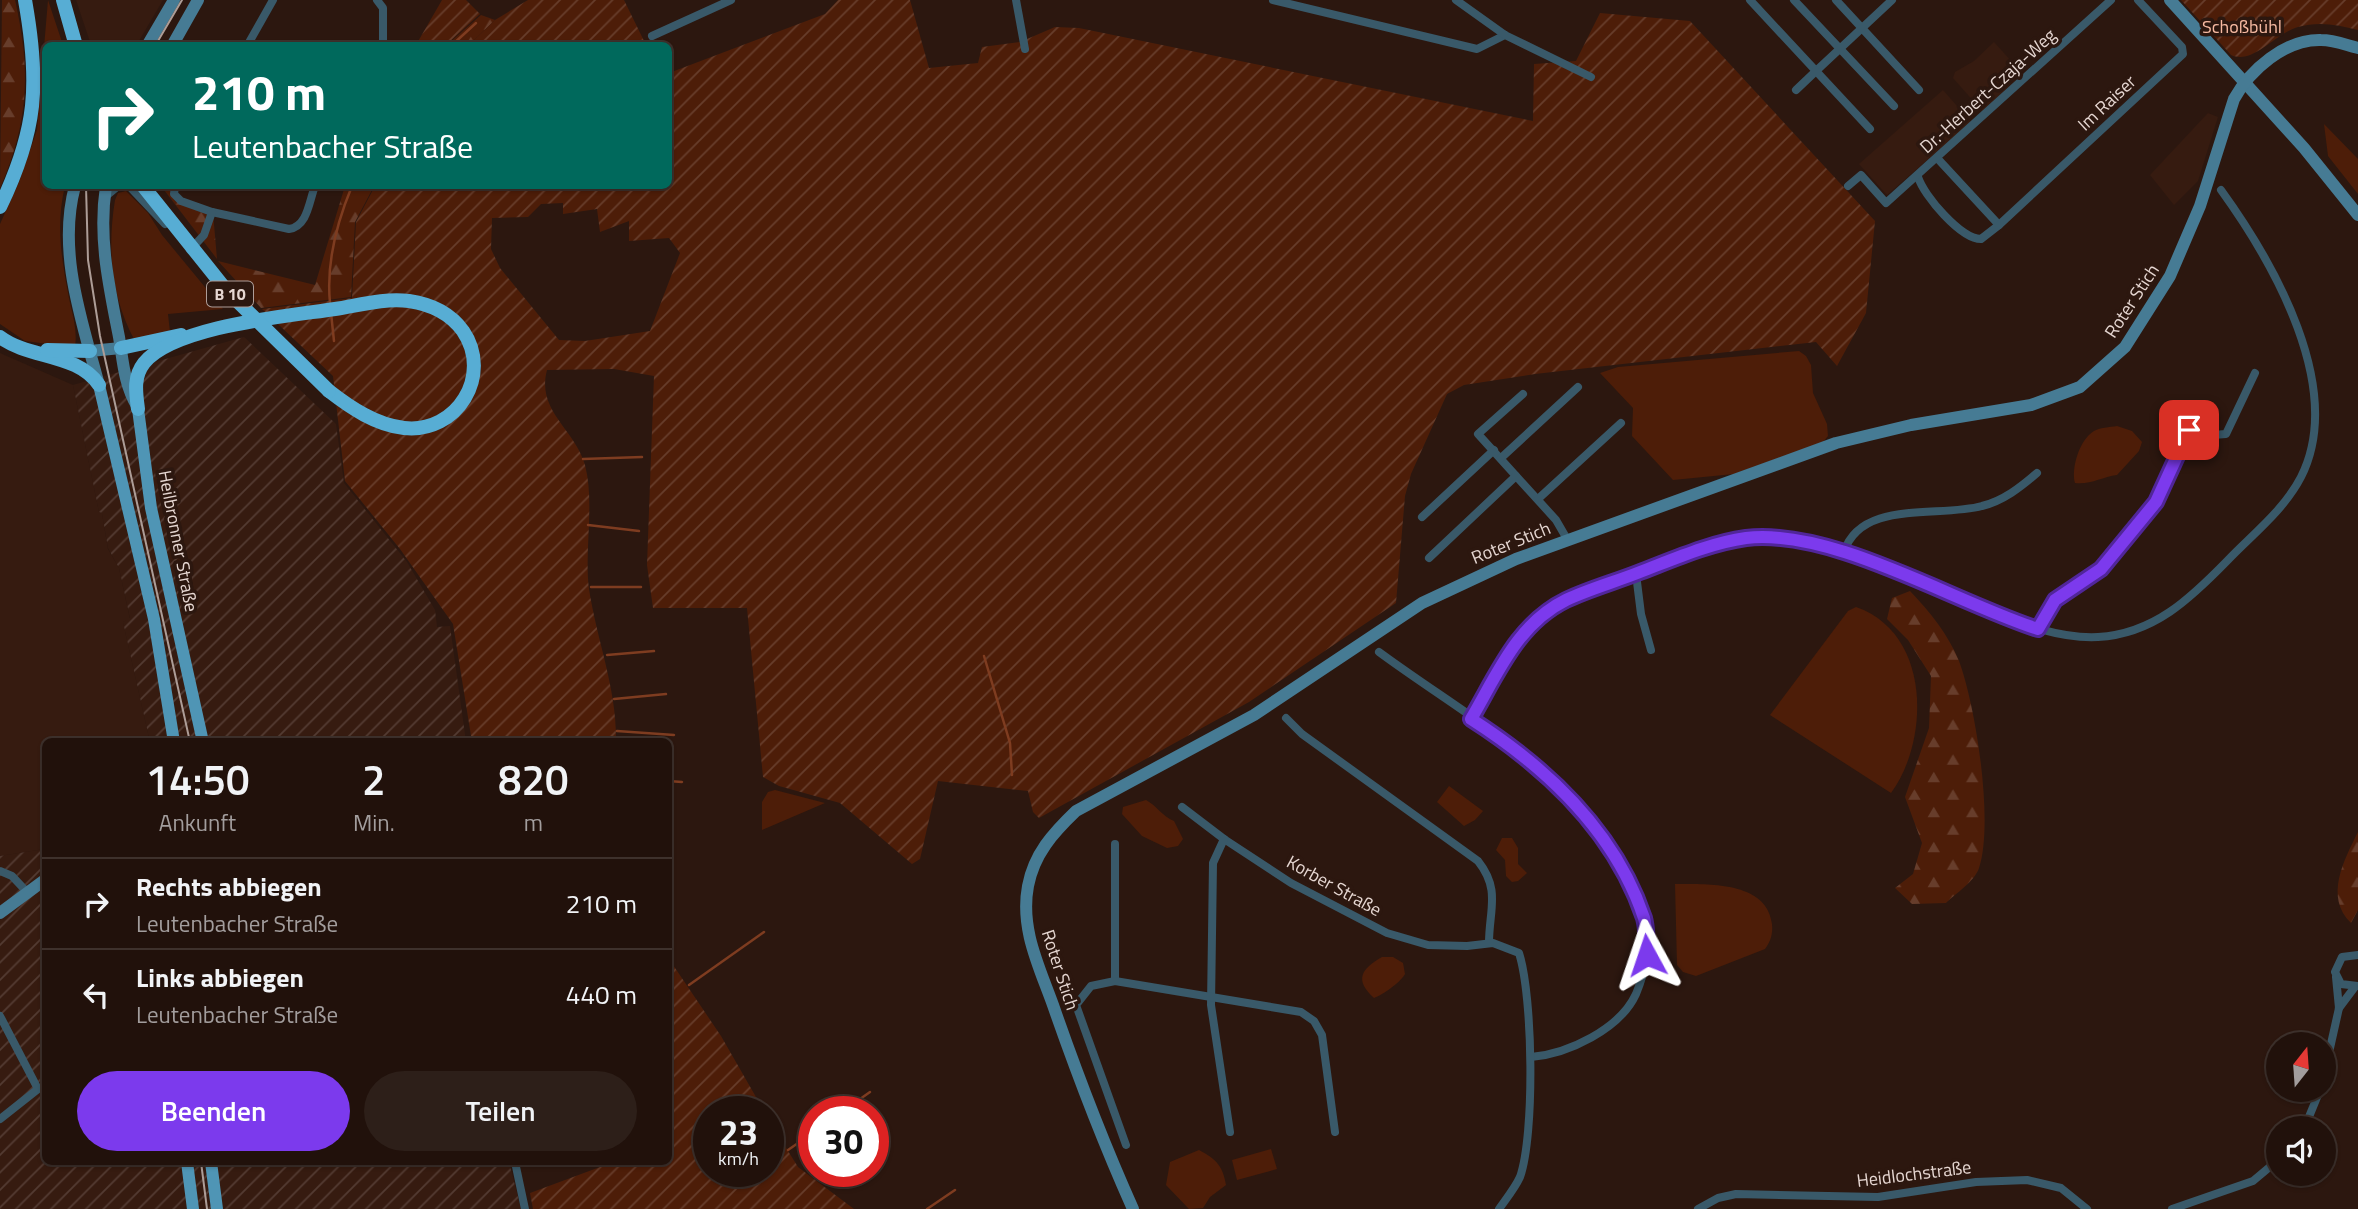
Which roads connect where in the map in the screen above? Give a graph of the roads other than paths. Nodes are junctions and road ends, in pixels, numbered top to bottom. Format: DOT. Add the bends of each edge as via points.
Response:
graph roads {
  1 [pos="25,0"];
  2 [pos="63,0"];
  3 [pos="174,0"];
  4 [pos="198,0"];
  5 [pos="273,0"];
  6 [pos="377,0"];
  7 [pos="731,0"];
  8 [pos="1016,0"];
  9 [pos="1273,0"];
  10 [pos="1456,0"];
  11 [pos="1794,0"];
  12 [pos="1836,0"];
  13 [pos="1892,0"];
  14 [pos="2111,0"];
  15 [pos="2138,0"];
  16 [pos="2170,0"];
  17 [pos="1756,2"];
  18 [pos="1860,28"];
  19 [pos="1504,34"];
  20 [pos="652,36"];
  21 [pos="75,42"];
  22 [pos="149,42"];
  23 [pos="174,42"];
  24 [pos="249,42"];
  25 [pos="383,42"];
  26 [pos="2358,48"];
  27 [pos="1026,49"];
  28 [pos="1840,50"];
  29 [pos="1816,71"];
  30 [pos="1591,77"];
  31 [pos="2245,82"];
  32 [pos="1796,90"];
  33 [pos="1919,90"];
  34 [pos="1894,106"];
  35 [pos="1870,129"];
  36 [pos="1938,159"];
  37 [pos="1918,177"];
  38 [pos="1848,186"];
  39 [pos="74,189"];
  40 [pos="132,189"];
  41 [pos="144,189"];
  42 [pos="175,189"];
  43 [pos="314,189"];
  44 [pos="2221,190"];
  45 [pos="105,191"];
  46 [pos="0,207"];
  47 [pos="212,212"];
  48 [pos="2358,215"];
  49 [pos="1999,225"];
  50 [pos="257,322"];
  51 [pos="257,322"];
  52 [pos="257,322"];
  53 [pos="257,322"];
  54 [pos="0,337"];
  55 [pos="171,340"];
  56 [pos="121,348"];
  57 [pos="24,350"];
  58 [pos="90,351"];
  59 [pos="2255,373"];
  60 [pos="99,385"];
  61 [pos="1578,387"];
  62 [pos="1523,394"];
  63 [pos="138,409"];
  64 [pos="1621,423"];
  65 [pos="1494,450"];
  66 [pos="1501,458"];
  67 [pos="2037,473"];
  68 [pos="1516,476"];
  69 [pos="1538,499"];
  70 [pos="1422,517"];
  71 [pos="1567,539"];
  72 [pos="1843,552"];
  73 [pos="1429,558"];
  74 [pos="1636,574"];
  75 [pos="2038,629"];
  76 [pos="1651,650"];
  77 [pos="1379,652"];
  78 [pos="1286,718"];
  79 [pos="1471,719"];
  80 [pos="173,738"];
  81 [pos="202,738"];
  82 [pos="1182,807"];
  83 [pos="1224,839"];
  84 [pos="1115,844"];
  85 [pos="0,871"];
  86 [pos="42,882"];
  87 [pos="27,892"];
  88 [pos="0,913"];
  89 [pos="1489,943"];
  90 [pos="2358,944"];
  91 [pos="2347,954"];
  92 [pos="2358,955"];
  93 [pos="2336,977"];
  94 [pos="1115,981"];
  95 [pos="2356,987"];
  96 [pos="1212,996"];
  97 [pos="2339,1008"];
  98 [pos="0,1016"];
  99 [pos="2334,1032"];
  100 [pos="1531,1057"];
  101 [pos="0,1119"];
  102 [pos="1230,1132"];
  103 [pos="1335,1132"];
  104 [pos="1126,1144"];
  105 [pos="187,1165"];
  106 [pos="211,1165"];
  107 [pos="516,1165"];
  108 [pos="2266,1170"];
  109 [pos="193,1209"];
  110 [pos="217,1209"];
  111 [pos="525,1209"];
  112 [pos="1133,1209"];
  113 [pos="1499,1209"];
  114 [pos="1698,1209"];
  115 [pos="2087,1209"];
  116 [pos="2172,1209"];
  1 -- 46 [label="highway" via="35,102 23,153"];
  2 -- 21 [label="highway"];
  3 -- 22 [label="street"];
  4 -- 23 [label="street"];
  5 -- 24 [label="street"];
  6 -- 25 [label="street" via="383,8"];
  7 -- 20 [label="street"];
  8 -- 27 [label="street"];
  9 -- 19 [label="street" via="1477,49"];
  10 -- 19 [label="street"];
  11 -- 28 [label="street"];
  12 -- 18 [label="street"];
  13 -- 18 [label="street"];
  14 -- 36 [label="street, Dr.-Herbert-Czaja-Weg"];
  15 -- 49 [label="street, Im Raiser" via="2182,47 2183,54"];
  16 -- 31 [label="street"];
  17 -- 29 [label="street"];
  18 -- 28 [label="street"];
  18 -- 33 [label="street"];
  19 -- 30 [label="street"];
  26 -- 31 [label="street" via="2319,40 2298,44 2269,60"];
  28 -- 29 [label="street"];
  28 -- 34 [label="street"];
  29 -- 32 [label="street"];
  29 -- 35 [label="street"];
  31 -- 48 [label="street"];
  31 -- 71 [label="street, Roter Stich" via="2234,99 2191,230 2161,293 2125,347 2080,387 2031,405 1836,443"];
  36 -- 37 [label="street, Dr.-Herbert-Czaja-Weg"];
  36 -- 49 [label="street"];
  37 -- 38 [label="street, Dr.-Herbert-Czaja-Weg" via="1886,203 1861,175"];
  37 -- 49 [label="street, Im Raiser" via="1965,236 1981,239"];
  39 -- 58 [label="street" via="69,256"];
  40 -- 47 [label="street" via="189,251 204,234"];
  41 -- 50 [label="highway, B 10, bridge"];
  42 -- 47 [label="street" via="181,201"];
  43 -- 47 [label="street" via="297,227 285,229"];
  44 -- 75 [label="street" via="2260,248 2300,333 2314,404 2306,466 2274,514 2165,617 2111,636 2076,637"];
  45 -- 56 [label="street, Heilbronner Straße" via="103,252"];
  51 -- 52 [label="highway, B 10, bridge" via="298,363 355,409 393,427 428,427 457,410 472,380 472,354 463,331 443,312 420,303 381,301"];
  53 -- 55 [label="highway, B 10, bridge"];
  54 -- 57 [label="highway"];
  55 -- 56 [label="highway, B 10"];
  55 -- 63 [label="highway, B 10" via="142,368 136,384"];
  56 -- 58 [label="street"];
  56 -- 63 [label="street, Heilbronner Straße" via="128,388"];
  57 -- 58 [label="highway"];
  57 -- 60 [label="highway" via="75,366"];
  58 -- 60 [label="street"];
  59 -- 75 [label="street" via="2226,434 2189,430 2156,502 2101,569 2055,600"];
  60 -- 80 [label="main road" via="154,619"];
  61 -- 66 [label="street"];
  62 -- 65 [label="street" via="1478,434"];
  63 -- 81 [label="main road, Heilbronner Straße / B 10" via="151,508"];
  64 -- 69 [label="street"];
  65 -- 66 [label="street"];
  65 -- 70 [label="street"];
  66 -- 68 [label="street"];
  67 -- 72 [label="street" via="2007,496 1983,506 1870,521 1853,534"];
  68 -- 69 [label="street"];
  68 -- 73 [label="street"];
  69 -- 71 [label="street"];
  71 -- 112 [label="street, Roter Stich" via="1422,603 1254,715 1076,811 1046,842 1035,859 1028,887 1030,945 1082,1091"];
  72 -- 74 [label="street" via="1795,540 1746,538"];
  72 -- 75 [label="street"];
  74 -- 76 [label="street"];
  74 -- 79 [label="street" via="1566,600 1539,617 1516,643"];
  77 -- 79 [label="street"];
  78 -- 89 [label="street" via="1478,861 1489,875 1493,892"];
  79 -- 100 [label="street" via="1577,803 1613,855 1645,920 1645,971 1630,1007 1598,1032 1549,1055"];
  82 -- 83 [label="street, Korber Straße"];
  83 -- 89 [label="street, Korber Straße" via="1291,883 1387,933 1442,947"];
  83 -- 96 [label="street" via="1213,863"];
  84 -- 94 [label="street"];
  85 -- 87 [label="street"];
  86 -- 87 [label="street"];
  87 -- 88 [label="street"];
  89 -- 100 [label="street, Korber Straße" via="1519,953"];
  90 -- 91 [label="street"];
  91 -- 92 [label="street"];
  91 -- 93 [label="street" via="2335,966"];
  93 -- 95 [label="street" via="2345,986"];
  93 -- 97 [label="street"];
  94 -- 96 [label="street"];
  94 -- 104 [label="street" via="1091,986 1076,1006"];
  95 -- 97 [label="street"];
  96 -- 102 [label="street"];
  96 -- 103 [label="street" via="1289,1009 1314,1021 1322,1035"];
  97 -- 99 [label="street"];
  98 -- 101 [label="street" via="38,1089"];
  100 -- 113 [label="street, Korber Straße" via="1525,1154 1519,1179"];
  105 -- 109 [label="main road"];
  106 -- 110 [label="main road"];
  107 -- 111 [label="street"];
  108 -- 116 [label="street" via="2253,1181"];
  114 -- 115 [label="street, Heidlochstraße" via="1736,1194 1878,1197 1976,1182 2027,1180 2061,1188"];
}
